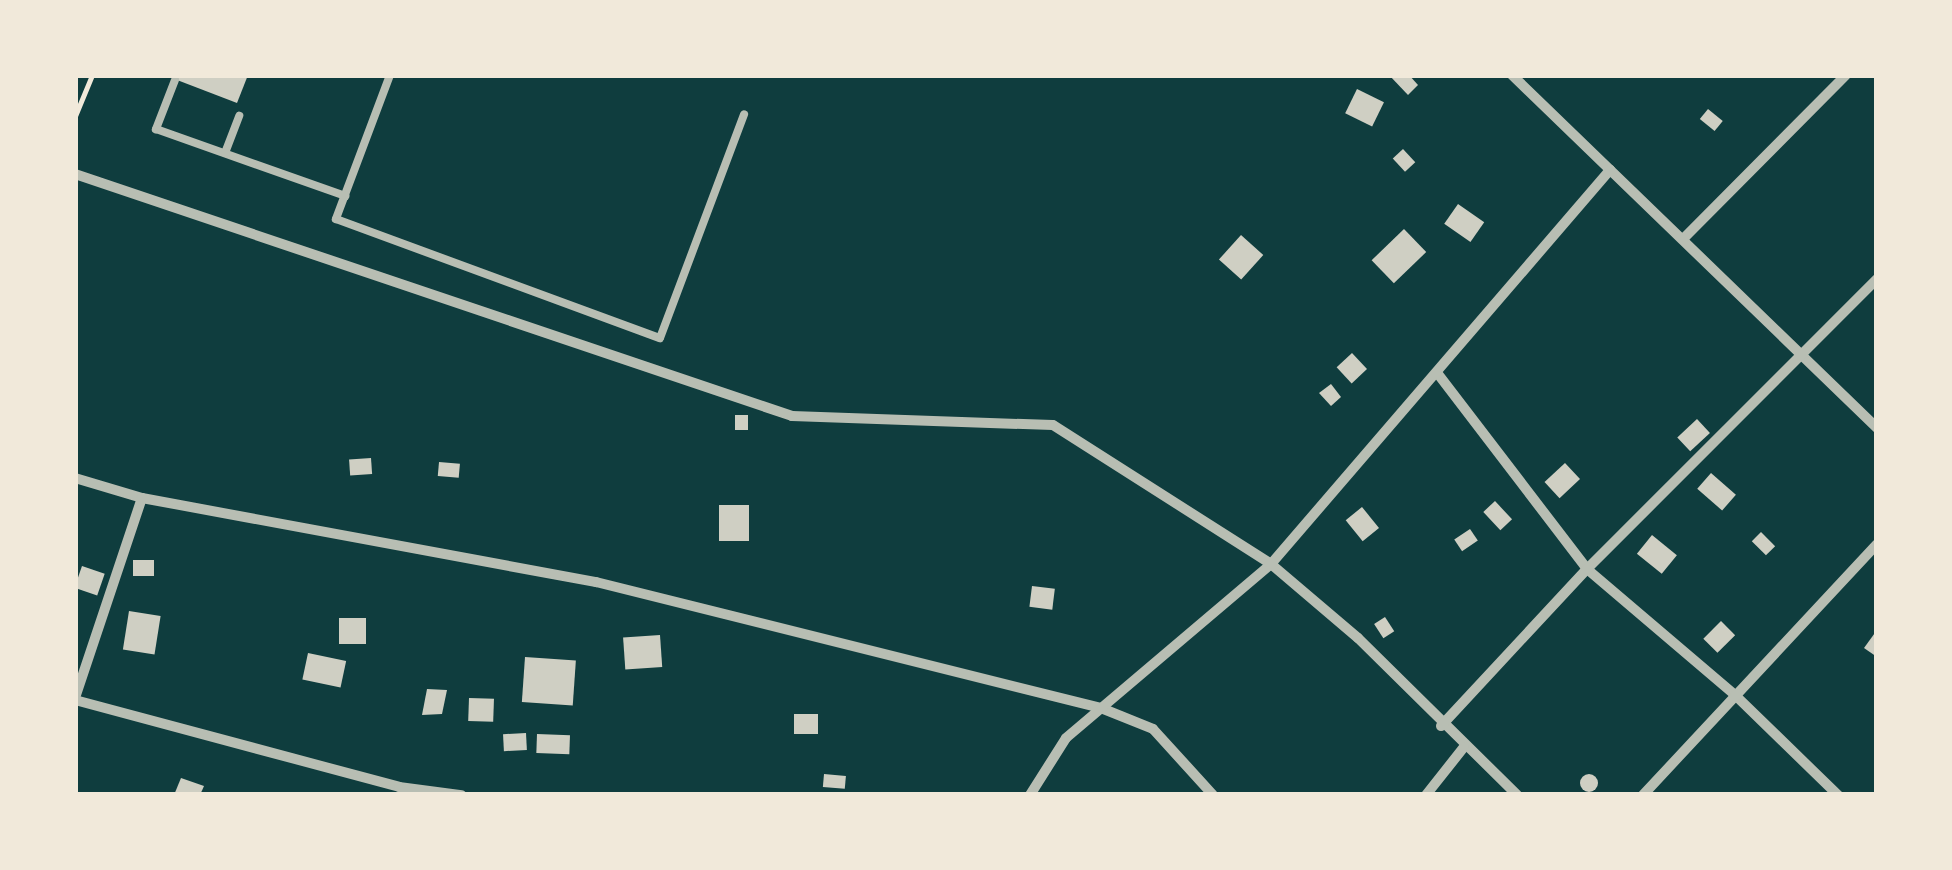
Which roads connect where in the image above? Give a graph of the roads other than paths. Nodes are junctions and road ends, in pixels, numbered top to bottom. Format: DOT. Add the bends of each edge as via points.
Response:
graph roads {
  1 [pos="390,75"];
  2 [pos="1512,75"];
  3 [pos="1846,75"];
  4 [pos="174,80"];
  5 [pos="744,114"];
  6 [pos="239,116"];
  7 [pos="226,153"];
  8 [pos="1610,170"];
  9 [pos="75,174"];
  10 [pos="344,196"];
  11 [pos="1685,237"];
  12 [pos="1877,279"];
  13 [pos="1805,354"];
  14 [pos="1438,374"];
  15 [pos="1877,428"];
  16 [pos="75,478"];
  17 [pos="142,498"];
  18 [pos="1877,544"];
  19 [pos="1272,564"];
  20 [pos="1587,570"];
  21 [pos="1735,695"];
  22 [pos="75,698"];
  23 [pos="1101,708"];
  24 [pos="1442,726"];
  25 [pos="1464,746"];
  26 [pos="461,795"];
  27 [pos="1030,795"];
  28 [pos="1213,795"];
  29 [pos="1426,795"];
  30 [pos="1517,795"];
  31 [pos="1642,795"];
  32 [pos="1838,795"];
  1 -- 10 [label="lane"];
  2 -- 8 [label="street"];
  3 -- 11 [label="street"];
  4 -- 7 [label="lane" via="156,129"];
  5 -- 10 [label="lane" via="660,338 336,219"];
  6 -- 7 [label="lane"];
  7 -- 10 [label="lane"];
  8 -- 11 [label="street"];
  8 -- 14 [label="street"];
  9 -- 19 [label="street" via="792,416 1053,425"];
  11 -- 13 [label="street"];
  12 -- 13 [label="street"];
  13 -- 15 [label="street"];
  13 -- 20 [label="street"];
  14 -- 19 [label="street"];
  14 -- 20 [label="street"];
  16 -- 17 [label="street"];
  17 -- 22 [label="street"];
  17 -- 23 [label="street" via="596,582"];
  18 -- 21 [label="street"];
  19 -- 23 [label="street"];
  19 -- 24 [label="street" via="1358,638"];
  20 -- 21 [label="street"];
  20 -- 24 [label="street"];
  21 -- 31 [label="street"];
  21 -- 32 [label="street"];
  22 -- 26 [label="street" via="399,788"];
  23 -- 27 [label="street" via="1066,738"];
  23 -- 28 [label="street" via="1153,728"];
  24 -- 25 [label="street"];
  25 -- 29 [label="street"];
  25 -- 30 [label="street"];
}
